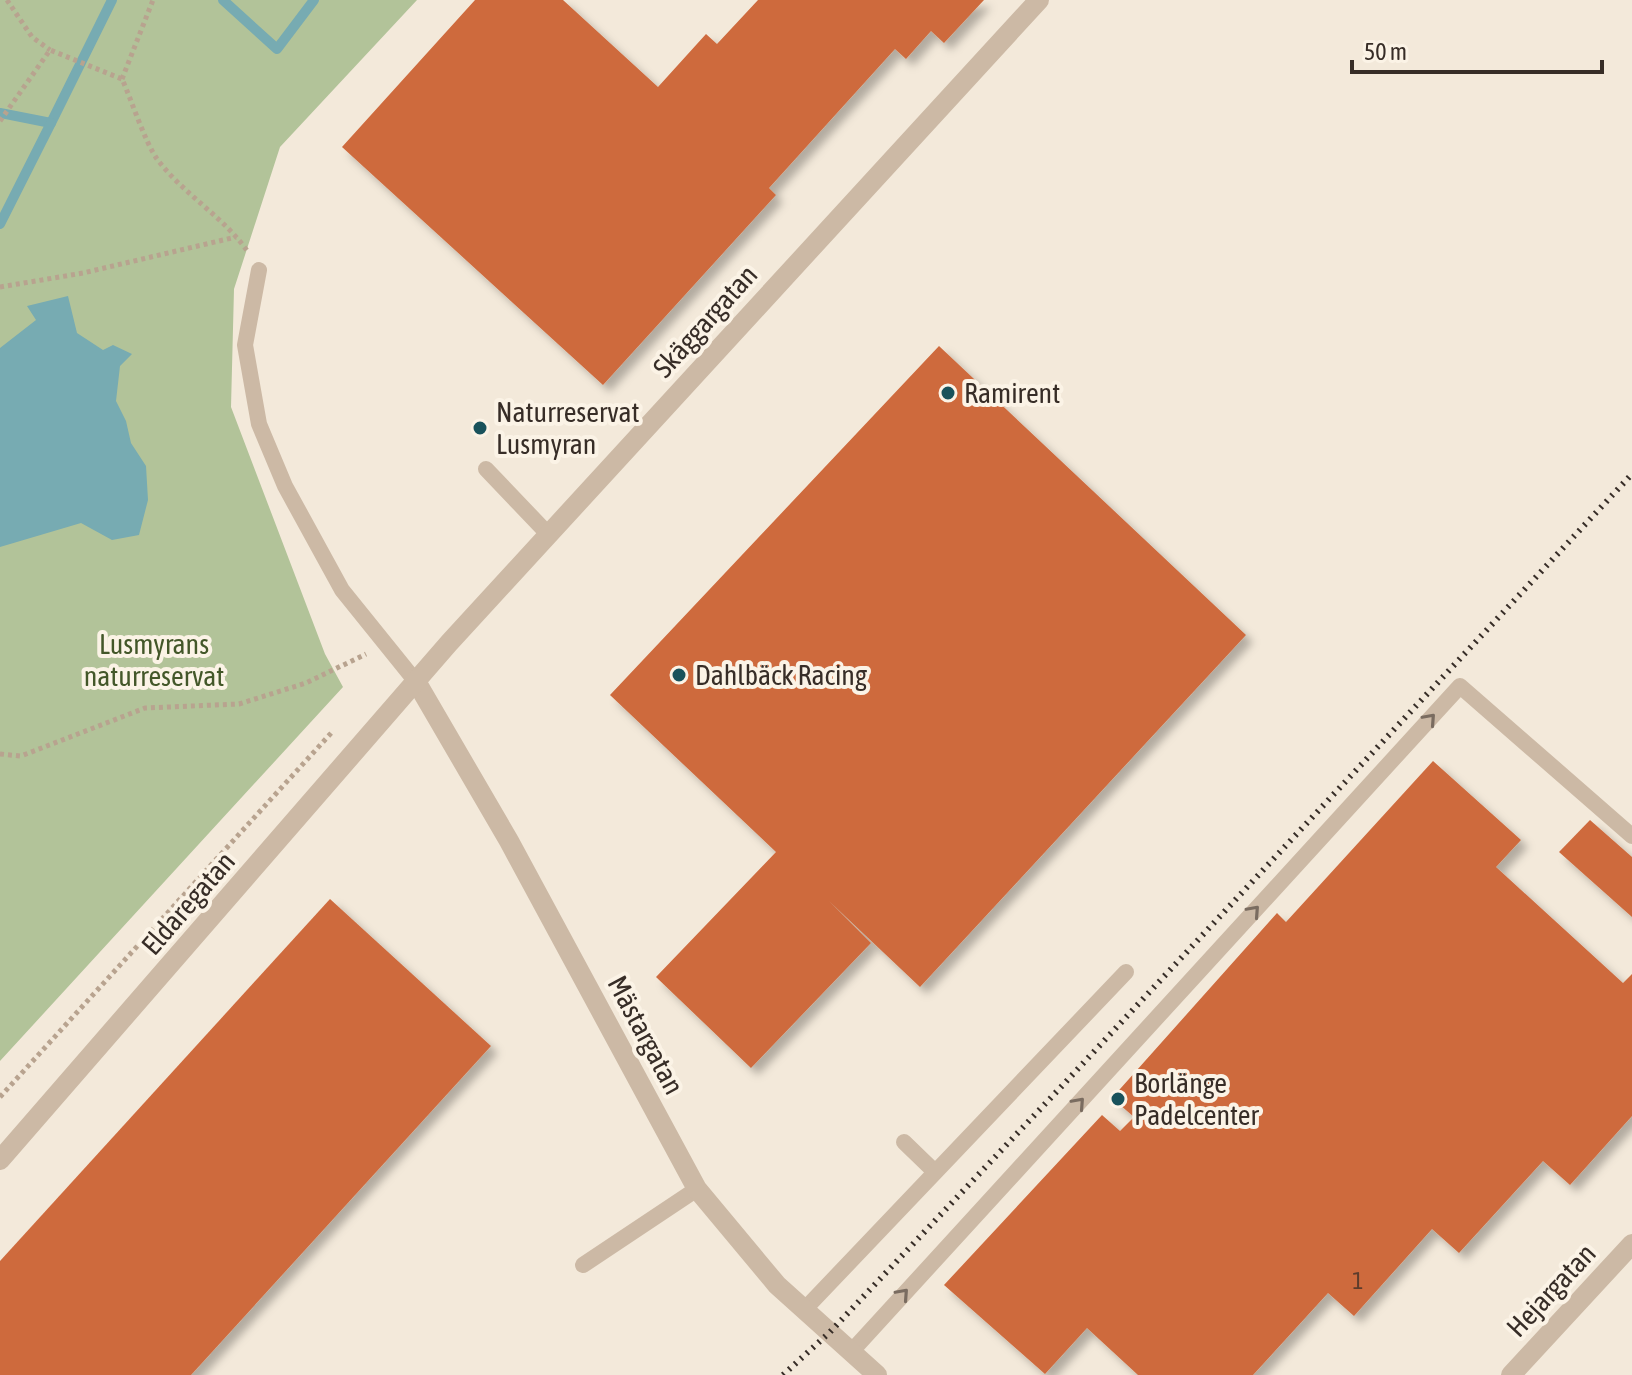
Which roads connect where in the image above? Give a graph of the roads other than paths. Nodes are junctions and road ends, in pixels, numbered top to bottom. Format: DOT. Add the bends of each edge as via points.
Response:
graph roads {
  1 [pos="1039,0"];
  2 [pos="259,270"];
  3 [pos="486,469"];
  4 [pos="548,534"];
  5 [pos="417,683"];
  6 [pos="1632,836"];
  7 [pos="1126,972"];
  8 [pos="904,1142"];
  9 [pos="0,1160"];
  10 [pos="935,1172"];
  11 [pos="697,1189"];
  12 [pos="1632,1244"];
  13 [pos="583,1265"];
  14 [pos="804,1310"];
  15 [pos="851,1352"];
  16 [pos="877,1375"];
  17 [pos="1511,1375"];
  1 -- 4 [label="street, Skäggargatan"];
  2 -- 5 [label="lane" via="245,345 259,424 285,486 342,590"];
  3 -- 4 [label="lane"];
  4 -- 5 [label="street, Skäggargatan"];
  5 -- 9 [label="street, Eldaregatan"];
  5 -- 11 [label="street, Mästargatan"];
  15 -- 6 [label="lane, one-way" via="1460,686"];
  7 -- 10 [label="lane"];
  8 -- 10 [label="lane"];
  10 -- 14 [label="lane"];
  11 -- 13 [label="lane"];
  11 -- 14 [label="street, Mästargatan"];
  12 -- 17 [label="street, Hejargatan"];
  14 -- 15 [label="street, Mästargatan"];
  15 -- 16 [label="street, Mästargatan"];
}
